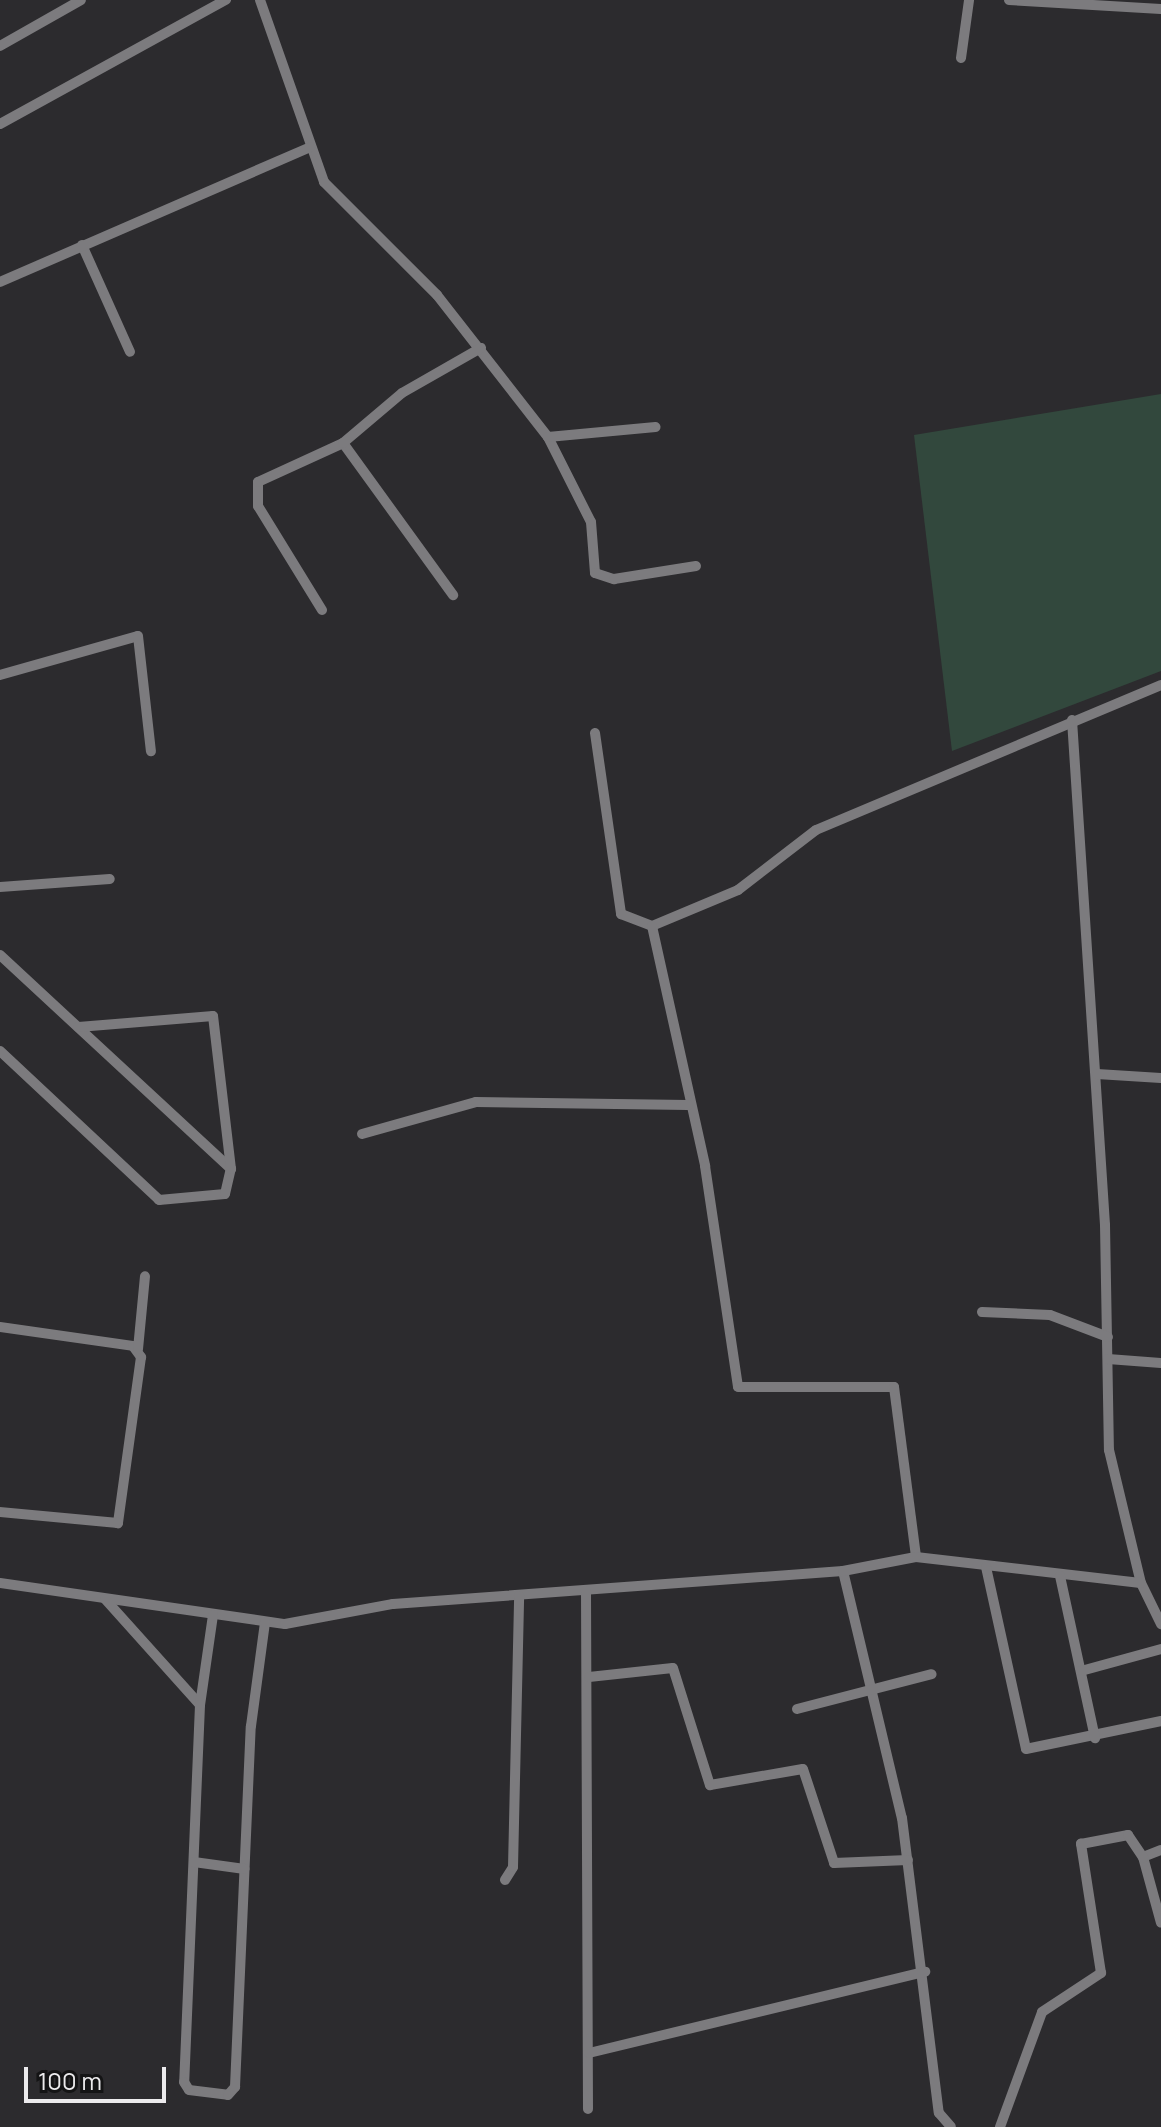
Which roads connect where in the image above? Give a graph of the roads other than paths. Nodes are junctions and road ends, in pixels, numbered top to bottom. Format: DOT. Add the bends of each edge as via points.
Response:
graph roads {
  1 [pos="81,0"];
  2 [pos="226,0"];
  3 [pos="260,0"];
  4 [pos="969,0"];
  5 [pos="1009,0"];
  6 [pos="1161,9"];
  7 [pos="0,46"];
  8 [pos="961,58"];
  9 [pos="2,119"];
  10 [pos="310,147"];
  11 [pos="82,245"];
  12 [pos="0,282"];
  13 [pos="481,348"];
  14 [pos="130,352"];
  15 [pos="656,427"];
  16 [pos="548,437"];
  17 [pos="343,443"];
  18 [pos="696,566"];
  19 [pos="453,595"];
  20 [pos="322,610"];
  21 [pos="0,675"];
  22 [pos="1161,685"];
  23 [pos="1072,720"];
  24 [pos="595,733"];
  25 [pos="151,751"];
  26 [pos="110,879"];
  27 [pos="0,887"];
  28 [pos="652,926"];
  29 [pos="0,955"];
  30 [pos="78,1027"];
  31 [pos="0,1051"];
  32 [pos="1097,1074"];
  33 [pos="1161,1078"];
  34 [pos="688,1105"];
  35 [pos="362,1134"];
  36 [pos="231,1169"];
  37 [pos="145,1276"];
  38 [pos="982,1312"];
  39 [pos="0,1327"];
  40 [pos="1108,1337"];
  41 [pos="138,1349"];
  42 [pos="1108,1359"];
  43 [pos="1161,1363"];
  44 [pos="0,1512"];
  45 [pos="916,1557"];
  46 [pos="986,1567"];
  47 [pos="843,1571"];
  48 [pos="1060,1576"];
  49 [pos="0,1583"];
  50 [pos="1141,1583"];
  51 [pos="586,1591"];
  52 [pos="519,1596"];
  53 [pos="105,1599"];
  54 [pos="213,1615"];
  55 [pos="265,1622"];
  56 [pos="1161,1624"];
  57 [pos="1161,1649"];
  58 [pos="1081,1671"];
  59 [pos="932,1674"];
  60 [pos="589,1677"];
  61 [pos="872,1693"];
  62 [pos="200,1705"];
  63 [pos="797,1709"];
  64 [pos="1161,1721"];
  65 [pos="1095,1738"];
  66 [pos="1161,1850"];
  67 [pos="1143,1857"];
  68 [pos="908,1860"];
  69 [pos="194,1862"];
  70 [pos="245,1869"];
  71 [pos="505,1880"];
  72 [pos="1161,1923"];
  73 [pos="925,1972"];
  74 [pos="589,2053"];
  75 [pos="588,2109"];
  76 [pos="951,2127"];
  77 [pos="1000,2127"];
  1 -- 7 [label="street"];
  2 -- 9 [label="street"];
  3 -- 10 [label="street"];
  4 -- 8 [label="street"];
  5 -- 6 [label="street"];
  10 -- 11 [label="street"];
  10 -- 13 [label="street" via="332,192 421,277"];
  11 -- 12 [label="street"];
  11 -- 14 [label="street"];
  13 -- 16 [label="street"];
  13 -- 17 [label="street" via="402,393"];
  15 -- 16 [label="street"];
  16 -- 18 [label="street" via="591,522 595,573 614,579"];
  17 -- 19 [label="street"];
  17 -- 20 [label="street" via="262,477 255,490"];
  21 -- 25 [label="street" via="138,636"];
  22 -- 23 [label="street"];
  23 -- 28 [label="street" via="805,835 738,890"];
  23 -- 32 [label="street"];
  24 -- 28 [label="street" via="621,914"];
  26 -- 27 [label="street"];
  28 -- 34 [label="street"];
  29 -- 30 [label="street"];
  30 -- 36 [label="street"];
  30 -- 36 [label="street" via="213,1016"];
  31 -- 36 [label="street" via="159,1200 218,1198 229,1189"];
  32 -- 33 [label="street"];
  32 -- 40 [label="street"];
  34 -- 35 [label="street" via="476,1102"];
  34 -- 45 [label="street" via="705,1166 736,1385 894,1387"];
  37 -- 41 [label="street"];
  38 -- 40 [label="street" via="1050,1315"];
  39 -- 41 [label="street"];
  40 -- 42 [label="street"];
  41 -- 44 [label="street" via="118,1523"];
  42 -- 43 [label="street"];
  42 -- 50 [label="street" via="1113,1487"];
  45 -- 46 [label="street"];
  45 -- 47 [label="street"];
  46 -- 48 [label="street"];
  46 -- 65 [label="street" via="1026,1749"];
  47 -- 51 [label="street"];
  47 -- 61 [label="street"];
  48 -- 50 [label="street"];
  48 -- 58 [label="street"];
  49 -- 53 [label="street"];
  50 -- 56 [label="street"];
  51 -- 52 [label="street"];
  51 -- 60 [label="street"];
  52 -- 55 [label="street"];
  52 -- 71 [label="street" via="513,1867"];
  53 -- 54 [label="street"];
  53 -- 62 [label="street"];
  54 -- 55 [label="street"];
  54 -- 62 [label="street"];
  55 -- 70 [label="street" via="251,1726"];
  57 -- 58 [label="street"];
  58 -- 65 [label="street"];
  59 -- 61 [label="street"];
  60 -- 68 [label="street" via="673,1668 710,1785 803,1769 834,1863"];
  60 -- 74 [label="street"];
  61 -- 63 [label="street"];
  61 -- 68 [label="street"];
  62 -- 69 [label="street"];
  64 -- 65 [label="street"];
  66 -- 67 [label="street"];
  67 -- 72 [label="street"];
  67 -- 77 [label="street" via="1128,1835 1081,1844 1101,1973 1042,2012"];
  68 -- 73 [label="street"];
  69 -- 70 [label="street"];
  69 -- 70 [label="street" via="184,2082 189,2090 228,2095 235,2087"];
  73 -- 74 [label="street"];
  73 -- 76 [label="street" via="939,2113"];
  74 -- 75 [label="street"];
}
